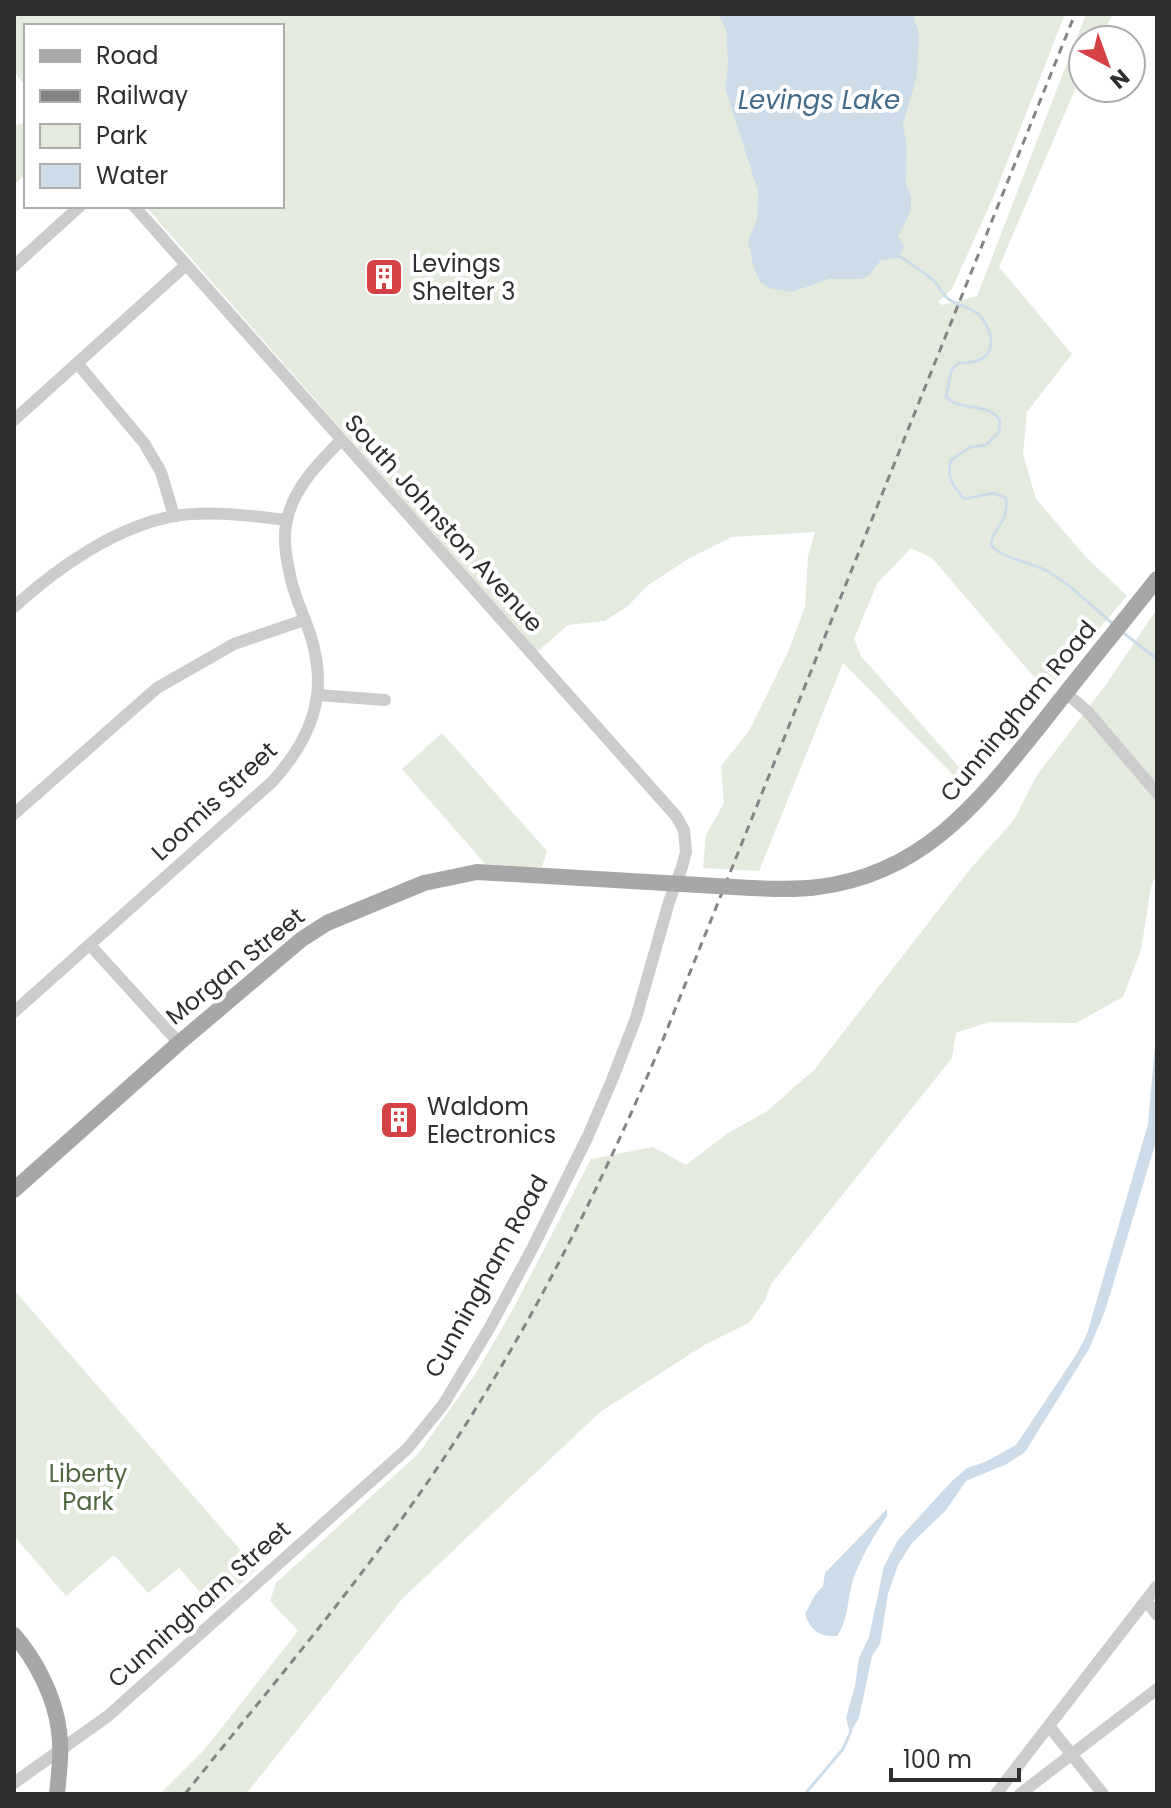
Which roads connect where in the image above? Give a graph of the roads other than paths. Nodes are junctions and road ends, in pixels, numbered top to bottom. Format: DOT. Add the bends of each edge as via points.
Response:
graph roads {
  1 [pos="78,208"];
  2 [pos="136,208"];
  3 [pos="186,265"];
  4 [pos="14,266"];
  5 [pos="77,363"];
  6 [pos="14,420"];
  7 [pos="341,440"];
  8 [pos="174,516"];
  9 [pos="287,520"];
  10 [pos="1157,579"];
  11 [pos="14,607"];
  12 [pos="304,620"];
  13 [pos="1066,693"];
  14 [pos="317,695"];
  15 [pos="385,700"];
  16 [pos="1157,793"];
  17 [pos="15,811"];
  18 [pos="676,882"];
  19 [pos="90,945"];
  20 [pos="14,1012"];
  21 [pos="179,1043"];
  22 [pos="14,1190"];
  23 [pos="407,1449"];
  24 [pos="1157,1586"];
  25 [pos="1146,1600"];
  26 [pos="1157,1615"];
  27 [pos="14,1635"];
  28 [pos="1157,1689"];
  29 [pos="1049,1726"];
  30 [pos="59,1750"];
  31 [pos="1072,1755"];
  32 [pos="14,1783"];
  33 [pos="57,1794"];
  34 [pos="996,1794"];
  35 [pos="1020,1794"];
  36 [pos="1103,1794"];
  1 -- 4 [label="street"];
  2 -- 3 [label="street, South Johnston Avenue"];
  3 -- 5 [label="street"];
  3 -- 7 [label="street, South Johnston Avenue"];
  5 -- 6 [label="street"];
  5 -- 8 [label="street" via="144,443 161,472"];
  7 -- 9 [label="street, Loomis Street" via="311,471"];
  7 -- 18 [label="street, South Johnston Avenue" via="676,816 686,852"];
  8 -- 9 [label="street"];
  8 -- 11 [label="street" via="91,548"];
  9 -- 12 [label="street, Loomis Street" via="286,558"];
  10 -- 13 [label="main road, Cunningham Road"];
  12 -- 14 [label="street, Loomis Street" via="317,663"];
  12 -- 17 [label="street" via="234,644 157,688"];
  13 -- 16 [label="street"];
  13 -- 18 [label="main road, Cunningham Road, bridge" via="951,828 877,872 802,889"];
  14 -- 15 [label="street"];
  14 -- 19 [label="street, Loomis Street" via="311,726 287,766"];
  18 -- 21 [label="main road, Morgan Street" via="489,872 424,883 327,923 302,939"];
  18 -- 23 [label="street, Cunningham Road" via="636,1018 588,1136 490,1327 443,1405"];
  19 -- 20 [label="street, Loomis Street"];
  19 -- 21 [label="street"];
  21 -- 22 [label="main road, Morgan Street"];
  23 -- 30 [label="street, Cunningham Street" via="108,1716"];
  24 -- 25 [label="street"];
  25 -- 26 [label="street"];
  25 -- 29 [label="street"];
  27 -- 30 [label="main road" via="38,1669 53,1705"];
  28 -- 31 [label="street"];
  29 -- 31 [label="street"];
  29 -- 34 [label="street"];
  30 -- 32 [label="street, Cunningham Street"];
  30 -- 33 [label="main road"];
  31 -- 35 [label="street"];
  31 -- 36 [label="street"];
}
